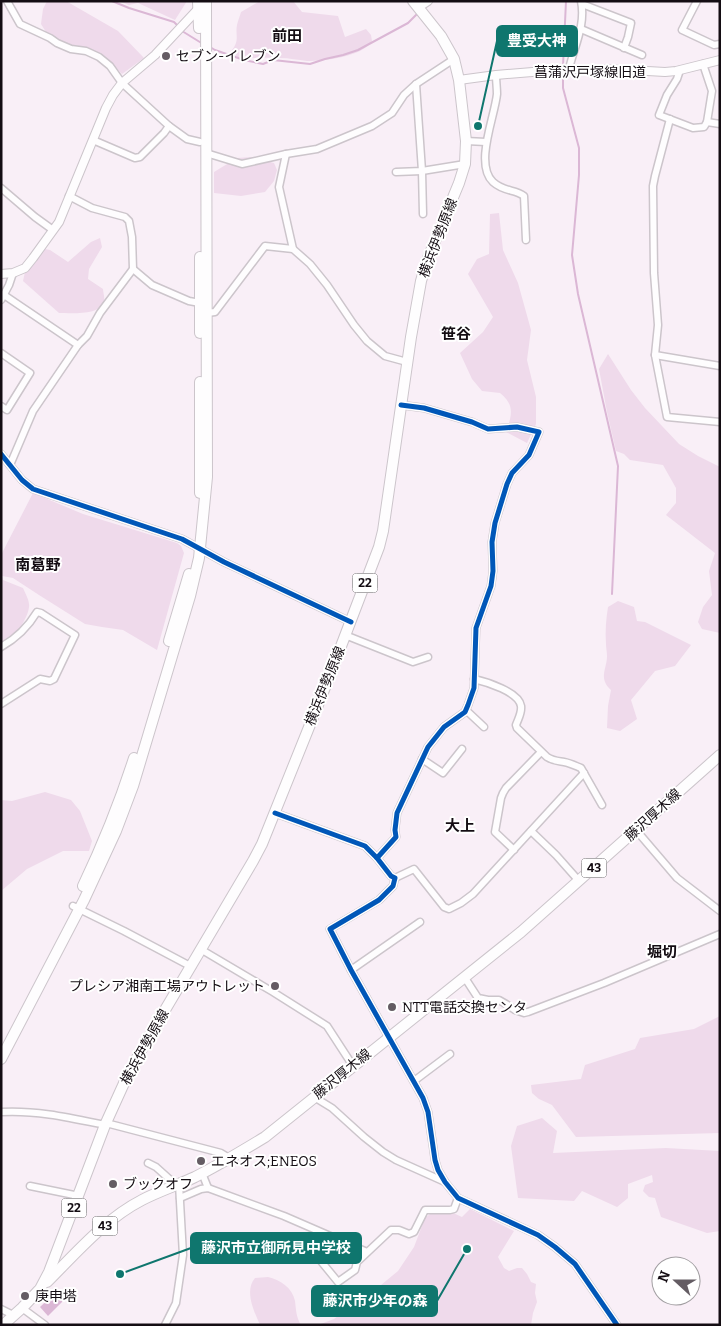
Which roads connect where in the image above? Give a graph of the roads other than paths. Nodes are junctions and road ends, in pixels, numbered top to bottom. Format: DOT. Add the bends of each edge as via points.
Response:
graph roads {
  1 [pos="7,1"];
  2 [pos="697,1"];
  3 [pos="582,2"];
  4 [pos="202,3"];
  5 [pos="420,3"];
  6 [pos="581,29"];
  7 [pos="720,44"];
  8 [pos="624,48"];
  9 [pos="642,56"];
  10 [pos="454,59"];
  11 [pos="720,60"];
  12 [pos="704,64"];
  13 [pos="565,70"];
  14 [pos="680,70"];
  15 [pos="496,75"];
  16 [pos="459,80"];
  17 [pos="122,83"];
  18 [pos="416,84"];
  19 [pos="670,119"];
  20 [pos="707,122"];
  21 [pos="720,124"];
  22 [pos="169,126"];
  23 [pos="93,140"];
  24 [pos="466,141"];
  25 [pos="200,142"];
  26 [pos="486,142"];
  27 [pos="206,153"];
  28 [pos="286,154"];
  29 [pos="465,164"];
  30 [pos="422,170"];
  31 [pos="396,172"];
  32 [pos="1,188"];
  33 [pos="69,196"];
  34 [pos="423,214"];
  35 [pos="54,230"];
  36 [pos="526,240"];
  37 [pos="293,249"];
  38 [pos="133,269"];
  39 [pos="1,274"];
  40 [pos="13,274"];
  41 [pos="2,297"];
  42 [pos="200,303"];
  43 [pos="207,313"];
  44 [pos="78,345"];
  45 [pos="1,353"];
  46 [pos="655,355"];
  47 [pos="407,362"];
  48 [pos="720,366"];
  49 [pos="401,405"];
  50 [pos="1,406"];
  51 [pos="720,422"];
  52 [pos="1,454"];
  53 [pos="10,465"];
  54 [pos="198,547"];
  55 [pos="350,622"];
  56 [pos="345,636"];
  57 [pos="1,647"];
  58 [pos="428,657"];
  59 [pos="474,679"];
  60 [pos="1,704"];
  61 [pos="465,712"];
  62 [pos="484,727"];
  63 [pos="462,749"];
  64 [pos="541,752"];
  65 [pos="720,755"];
  66 [pos="422,759"];
  67 [pos="584,773"];
  68 [pos="602,805"];
  69 [pos="275,813"];
  70 [pos="636,830"];
  71 [pos="531,831"];
  72 [pos="514,850"];
  73 [pos="377,858"];
  74 [pos="395,878"];
  75 [pos="579,881"];
  76 [pos="76,908"];
  77 [pos="720,911"];
  78 [pos="420,922"];
  79 [pos="720,934"];
  80 [pos="202,950"];
  81 [pos="192,967"];
  82 [pos="352,970"];
  83 [pos="465,978"];
  84 [pos="389,1037"];
  85 [pos="1,1044"];
  86 [pos="450,1054"];
  87 [pos="1,1059"];
  88 [pos="353,1066"];
  89 [pos="414,1081"];
  90 [pos="314,1097"];
  91 [pos="1,1112"];
  92 [pos="106,1124"];
  93 [pos="230,1159"];
  94 [pos="148,1163"];
  95 [pos="202,1173"];
  96 [pos="445,1182"];
  97 [pos="178,1184"];
  98 [pos="30,1186"];
  99 [pos="208,1188"];
  100 [pos="79,1196"];
  101 [pos="180,1198"];
  102 [pos="458,1198"];
  103 [pos="341,1241"];
  104 [pos="367,1252"];
  105 [pos="40,1289"];
  106 [pos="22,1308"];
  107 [pos="1,1309"];
  108 [pos="13,1315"];
  109 [pos="3,1325"];
  110 [pos="46,1325"];
  111 [pos="165,1325"];
  112 [pos="617,1325"];
  1 -- 17 [label="street" via="20,24 71,49 99,57"];
  2 -- 7 [label="street" via="682,30 714,45"];
  3 -- 6 [label="street"];
  3 -- 8 [label="street" via="631,23"];
  4 -- 17 [label="street" via="155,55"];
  4 -- 25 [label="main road"];
  4 -- 27 [label="main road"];
  5 -- 10 [label="main road, 横浜伊勢原線 / 22"];
  6 -- 8 [label="street"];
  6 -- 13 [label="street"];
  8 -- 9 [label="street"];
  10 -- 16 [label="main road, 横浜伊勢原線 / 22"];
  10 -- 18 [label="street"];
  11 -- 12 [label="street, 菖蒲沢戸塚線旧道"];
  12 -- 14 [label="street, 菖蒲沢戸塚線旧道"];
  12 -- 20 [label="street" via="712,91"];
  13 -- 14 [label="street, 菖蒲沢戸塚線旧道"];
  13 -- 15 [label="street, 菖蒲沢戸塚線旧道"];
  14 -- 19 [label="street" via="659,115"];
  15 -- 16 [label="street, 菖蒲沢戸塚線旧道"];
  15 -- 26 [label="street" via="497,94"];
  16 -- 24 [label="main road, 横浜伊勢原線 / 22"];
  17 -- 22 [label="street"];
  17 -- 23 [label="street" via="106,108"];
  18 -- 28 [label="street" via="392,113 372,126 317,149"];
  18 -- 30 [label="street"];
  19 -- 20 [label="street" via="693,128 704,127"];
  19 -- 46 [label="street" via="653,186 658,325"];
  20 -- 21 [label="street"];
  22 -- 23 [label="street" via="140,157 135,158"];
  22 -- 25 [label="street" via="187,139"];
  23 -- 33 [label="street"];
  24 -- 26 [label="street"];
  24 -- 29 [label="main road, 横浜伊勢原線 / 22"];
  25 -- 42 [label="main road"];
  26 -- 36 [label="street" via="486,166 492,181 524,196"];
  27 -- 28 [label="street" via="242,164"];
  27 -- 43 [label="main road"];
  28 -- 37 [label="street" via="279,187"];
  29 -- 30 [label="street"];
  29 -- 47 [label="main road, 横浜伊勢原線 / 22" via="421,280"];
  30 -- 31 [label="street"];
  30 -- 34 [label="street"];
  32 -- 35 [label="street"];
  33 -- 35 [label="street"];
  33 -- 38 [label="street" via="130,221"];
  35 -- 40 [label="street" via="25,268"];
  37 -- 43 [label="street" via="266,246 215,312"];
  37 -- 47 [label="street" via="327,284 367,341 385,356"];
  38 -- 42 [label="street" via="152,285"];
  38 -- 44 [label="street"];
  39 -- 40 [label="street"];
  40 -- 41 [label="street"];
  41 -- 44 [label="street"];
  42 -- 54 [label="main road"];
  43 -- 54 [label="main road" via="207,477"];
  44 -- 53 [label="street" via="32,411"];
  45 -- 50 [label="street" via="30,373 7,410"];
  46 -- 48 [label="street"];
  46 -- 51 [label="street" via="667,417"];
  47 -- 49 [label="main road, 横浜伊勢原線 / 22"];
  49 -- 55 [label="main road, 横浜伊勢原線 / 22" via="383,531"];
  49 -- 59 [label="street" via="424,408 488,430 517,427 539,432 529,455 507,484 494,524 494,571 476,628"];
  52 -- 53 [label="street"];
  53 -- 54 [label="street" via="33,489"];
  54 -- 55 [label="street"];
  54 -- 76 [label="main road" via="127,782"];
  55 -- 56 [label="main road, 横浜伊勢原線 / 22"];
  56 -- 58 [label="street" via="413,662"];
  56 -- 69 [label="main road, 横浜伊勢原線 / 22"];
  57 -- 60 [label="street" via="23,631 37,612 75,635 54,679 40,679"];
  59 -- 61 [label="street"];
  59 -- 64 [label="street" via="497,686 519,701 522,708 517,728"];
  61 -- 62 [label="street"];
  61 -- 66 [label="street" via="443,729"];
  63 -- 66 [label="street" via="443,773"];
  64 -- 67 [label="street" via="552,760 582,768"];
  64 -- 72 [label="street" via="506,788 501,798 495,832"];
  65 -- 70 [label="main road, 藤沢厚木線 / 43"];
  66 -- 73 [label="street" via="397,813 396,837"];
  67 -- 68 [label="street"];
  67 -- 71 [label="street"];
  69 -- 73 [label="street" via="365,846"];
  69 -- 80 [label="main road, 横浜伊勢原線 / 22" via="253,861"];
  70 -- 75 [label="main road, 藤沢厚木線 / 43"];
  70 -- 77 [label="street" via="677,878"];
  71 -- 72 [label="street"];
  71 -- 75 [label="street"];
  72 -- 74 [label="street" via="468,899 449,909 444,907 414,868"];
  73 -- 74 [label="street"];
  74 -- 82 [label="street" via="394,886 379,900 330,929"];
  75 -- 83 [label="main road, 藤沢厚木線 / 43"];
  76 -- 81 [label="street"];
  76 -- 85 [label="main road"];
  76 -- 87 [label="main road"];
  78 -- 82 [label="street"];
  79 -- 83 [label="street" via="528,1012 519,1012 499,1000 478,998"];
  80 -- 81 [label="main road, 横浜伊勢原線 / 22"];
  80 -- 88 [label="street" via="327,1026"];
  81 -- 92 [label="main road, 横浜伊勢原線 / 22" via="130,1072"];
  82 -- 84 [label="street"];
  83 -- 84 [label="main road, 藤沢厚木線 / 43"];
  84 -- 88 [label="main road, 藤沢厚木線 / 43"];
  84 -- 89 [label="street"];
  86 -- 89 [label="street"];
  88 -- 90 [label="main road, 藤沢厚木線 / 43"];
  89 -- 96 [label="street" via="428,1112 435,1160"];
  90 -- 93 [label="main road, 藤沢厚木線 / 43" via="265,1137"];
  90 -- 96 [label="street" via="332,1108 383,1152"];
  91 -- 92 [label="street" via="56,1114"];
  92 -- 93 [label="street" via="221,1153"];
  92 -- 100 [label="main road, 横浜伊勢原線 / 22"];
  93 -- 95 [label="main road, 藤沢厚木線 / 43"];
  94 -- 97 [label="street"];
  95 -- 97 [label="main road, 藤沢厚木線 / 43"];
  95 -- 99 [label="street"];
  96 -- 102 [label="street"];
  97 -- 101 [label="street"];
  97 -- 105 [label="main road, 藤沢厚木線 / 43" via="142,1200 111,1220"];
  98 -- 100 [label="street"];
  99 -- 101 [label="street"];
  99 -- 103 [label="street"];
  100 -- 105 [label="main road, 横浜伊勢原線 / 22"];
  101 -- 111 [label="street" via="183,1255 176,1304"];
  102 -- 104 [label="street" via="450,1210 425,1210 414,1232 391,1230"];
  102 -- 112 [label="street" via="538,1235 568,1258"];
  103 -- 104 [label="street"];
  103 -- 104 [label="street" via="320,1260 338,1282 355,1270 357,1262"];
  105 -- 106 [label="main road, 横浜伊勢原線 / 22"];
  106 -- 108 [label="main road, 横浜伊勢原線 / 22"];
  106 -- 110 [label="street"];
  107 -- 108 [label="street"];
  108 -- 109 [label="main road, 横浜伊勢原線 / 22"];
}
